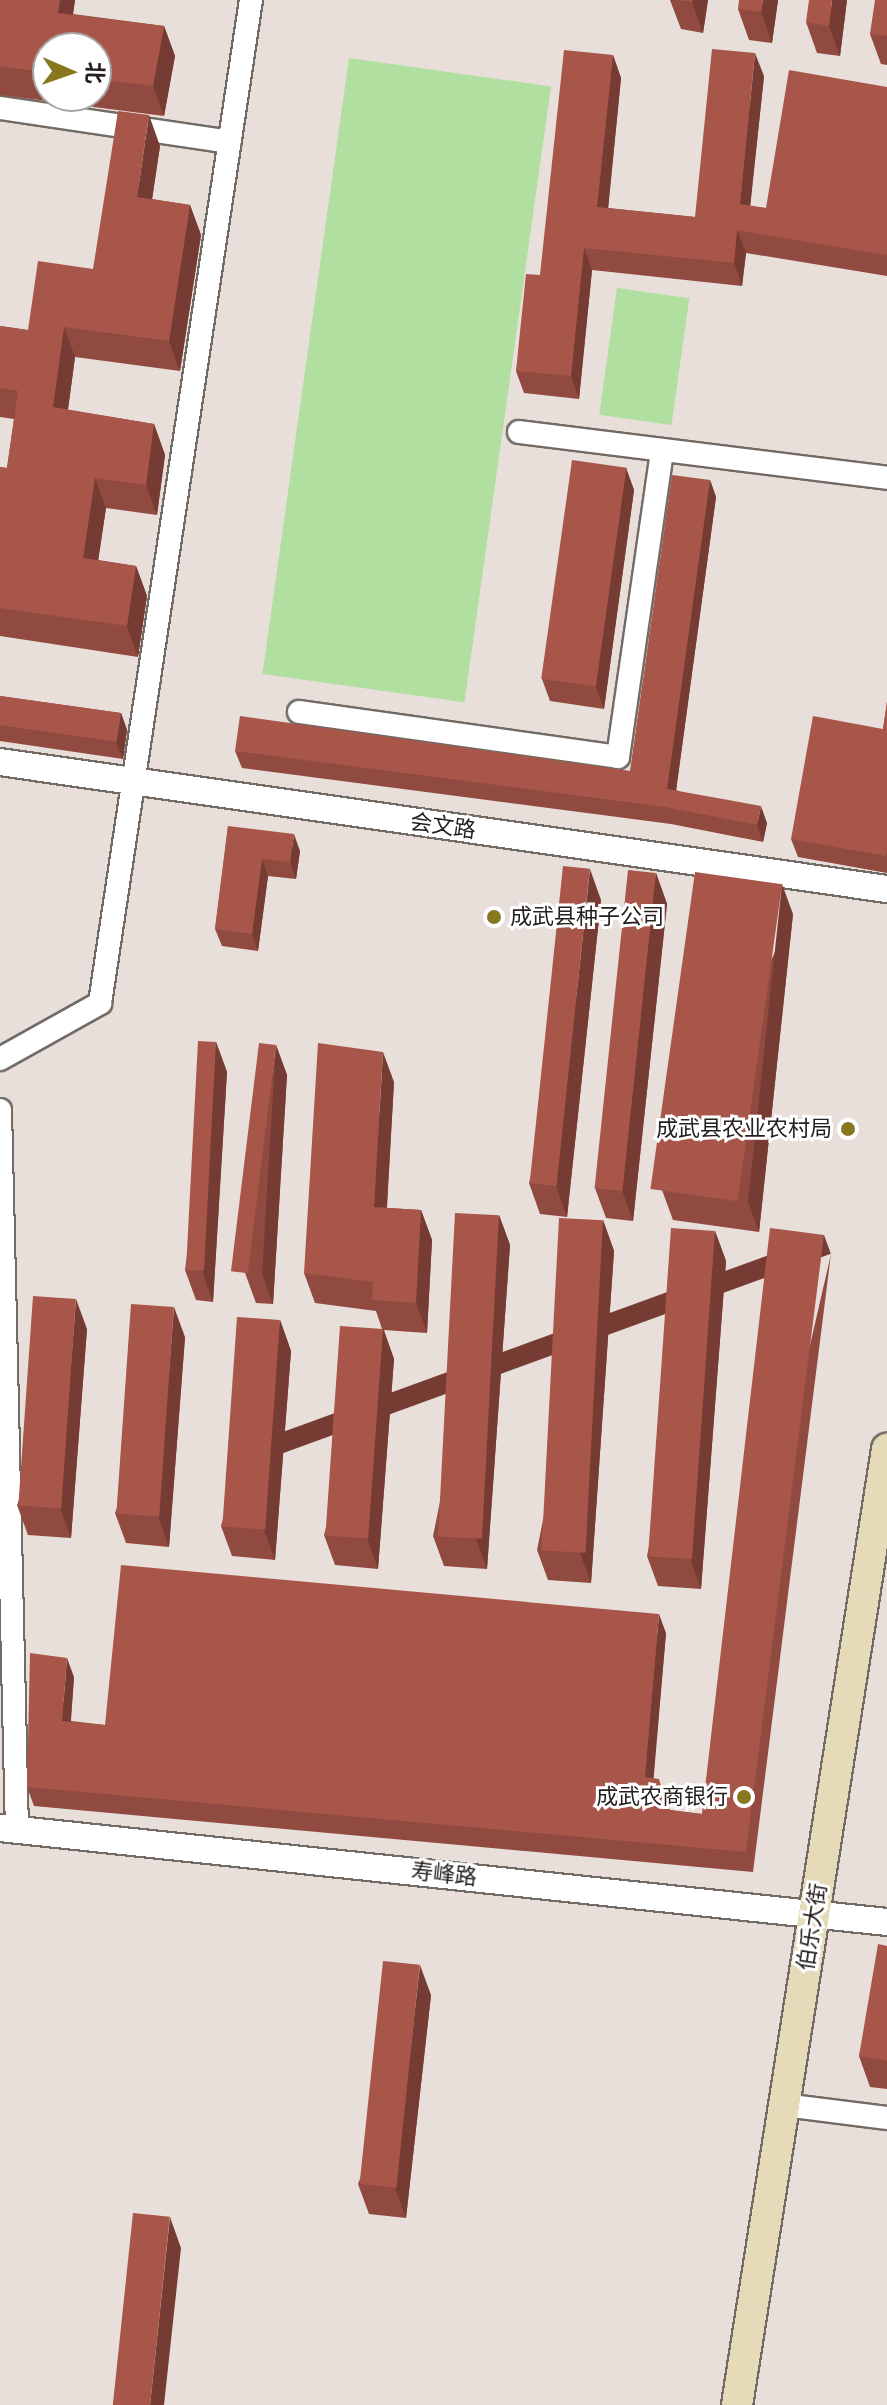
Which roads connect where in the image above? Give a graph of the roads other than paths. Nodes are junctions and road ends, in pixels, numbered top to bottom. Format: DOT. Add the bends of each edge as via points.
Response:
graph roads {
  1 [pos="251,0"];
  2 [pos="0,108"];
  3 [pos="230,142"];
  4 [pos="519,432"];
  5 [pos="662,450"];
  6 [pos="887,478"];
  7 [pos="299,712"];
  8 [pos="0,762"];
  9 [pos="135,782"];
  10 [pos="887,889"];
  11 [pos="0,1059"];
  12 [pos="0,1110"];
  13 [pos="887,1449"];
  14 [pos="8,1829"];
  15 [pos="814,1913"];
  16 [pos="887,1922"];
  17 [pos="784,2105"];
  18 [pos="887,2118"];
  19 [pos="737,2405"];
  1 -- 3 [label="street"];
  2 -- 3 [label="street"];
  3 -- 9 [label="street"];
  4 -- 5 [label="street"];
  5 -- 6 [label="street"];
  5 -- 7 [label="street" via="618,757"];
  8 -- 9 [label="street, 会文路"];
  9 -- 10 [label="street, 会文路"];
  9 -- 11 [label="street" via="100,1003"];
  12 -- 14 [label="street"];
  13 -- 15 [label="main road, 伯乐大街"];
  14 -- 15 [label="street, 寿峰路"];
  15 -- 16 [label="street, 寿峰路"];
  15 -- 17 [label="main road, 伯乐大街"];
  17 -- 18 [label="street"];
  17 -- 19 [label="main road, 伯乐大街"];
}
